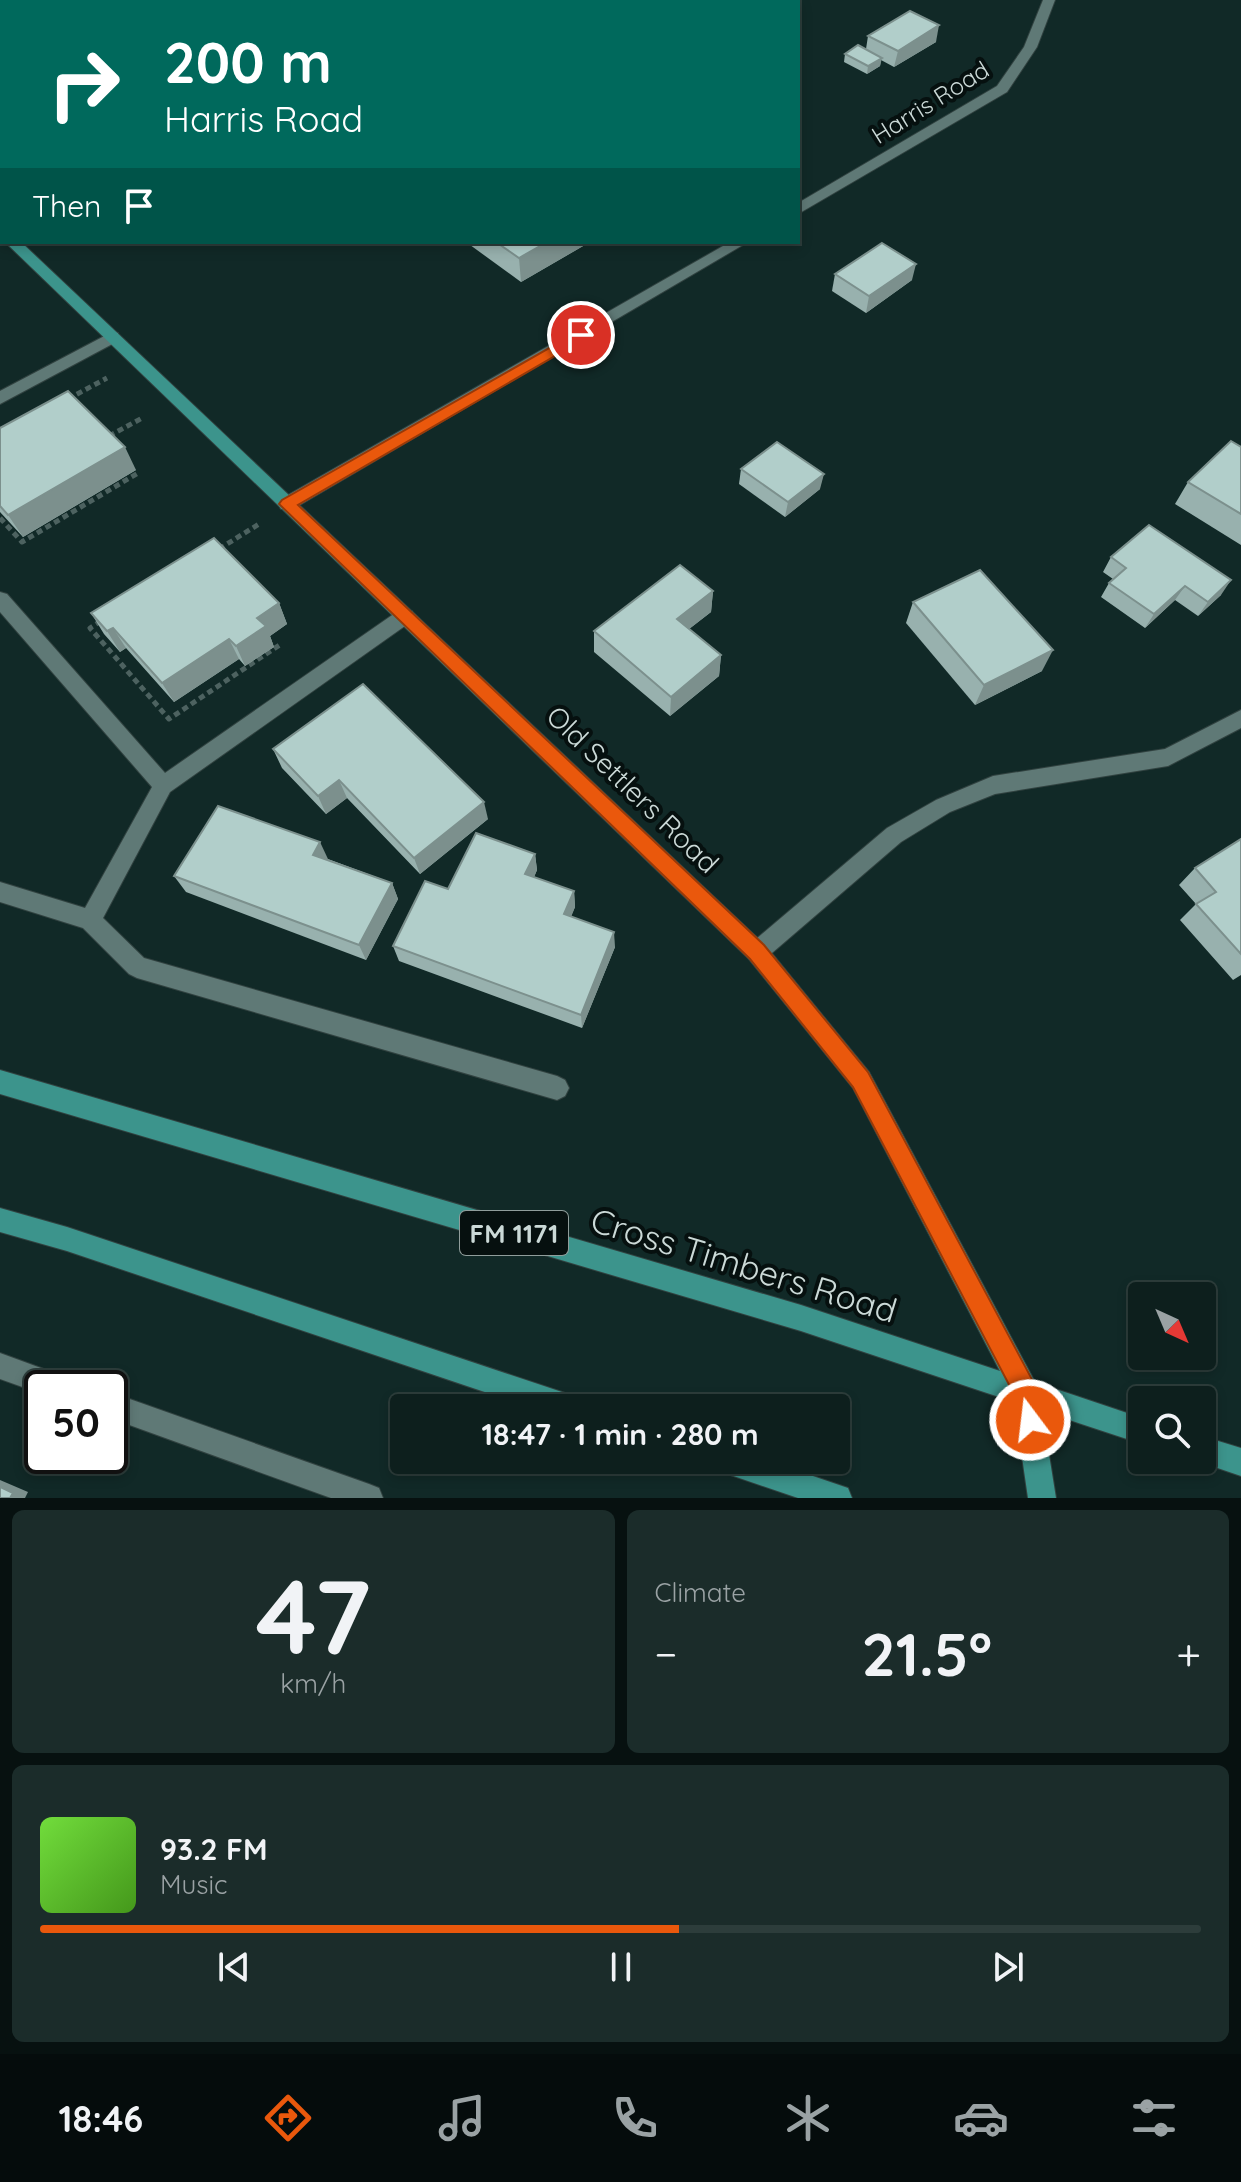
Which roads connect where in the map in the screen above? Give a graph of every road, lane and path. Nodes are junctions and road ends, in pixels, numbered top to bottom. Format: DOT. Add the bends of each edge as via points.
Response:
graph roads {
  1 [pos="1049,0"];
  2 [pos="800,208"];
  3 [pos="14,244"];
  4 [pos="738,244"];
  5 [pos="112,337"];
  6 [pos="107,378"];
  7 [pos="0,398"];
  8 [pos="67,400"];
  9 [pos="144,417"];
  10 [pos="104,439"];
  11 [pos="138,473"];
  12 [pos="287,504"];
  13 [pos="0,518"];
  14 [pos="259,524"];
  15 [pos="207,556"];
  16 [pos="0,599"];
  17 [pos="405,616"];
  18 [pos="103,620"];
  19 [pos="281,644"];
  20 [pos="1241,718"];
  21 [pos="163,786"];
  22 [pos="0,892"];
  23 [pos="90,920"];
  24 [pos="757,952"];
  25 [pos="0,1082"];
  26 [pos="557,1088"];
  27 [pos="0,1220"];
  28 [pos="0,1366"];
  29 [pos="24,1375"];
  30 [pos="1026,1393"];
  31 [pos="529,1394"];
  32 [pos="128,1411"];
  33 [pos="1128,1426"];
  34 [pos="1216,1454"];
  35 [pos="1241,1462"];
  36 [pos="767,1474"];
  37 [pos="369,1498"];
  38 [pos="838,1498"];
  39 [pos="1042,1498"];
  1 -- 2 [label="street, Harris Road" via="1021,68 1002,89"];
  3 -- 5 [label="main road, Old Settlers Road"];
  4 -- 12 [label="street"];
  5 -- 7 [label="street"];
  5 -- 12 [label="main road, Old Settlers Road"];
  6 -- 8 [label="path"];
  9 -- 10 [label="path"];
  11 -- 13 [label="path" via="22,542"];
  12 -- 17 [label="main road, Old Settlers Road"];
  14 -- 15 [label="path"];
  16 -- 21 [label="street"];
  17 -- 21 [label="street"];
  17 -- 24 [label="main road, Old Settlers Road"];
  18 -- 19 [label="path" via="90,628 169,719"];
  20 -- 24 [label="street" via="1168,757 993,785 943,806 894,835"];
  21 -- 23 [label="street"];
  22 -- 23 [label="street"];
  23 -- 26 [label="street" via="137,967"];
  24 -- 30 [label="main road, Old Settlers Road" via="861,1080"];
  25 -- 30 [label="main road, Cross Timbers Road / FM 1171" via="801,1318"];
  27 -- 31 [label="main road"];
  28 -- 29 [label="street"];
  30 -- 33 [label="main road, Cross Timbers Road / FM 1171"];
  30 -- 39 [label="main road, Old Settlers Road"];
  32 -- 37 [label="street"];
  34 -- 35 [label="main road"];
  36 -- 38 [label="main road"];
}
